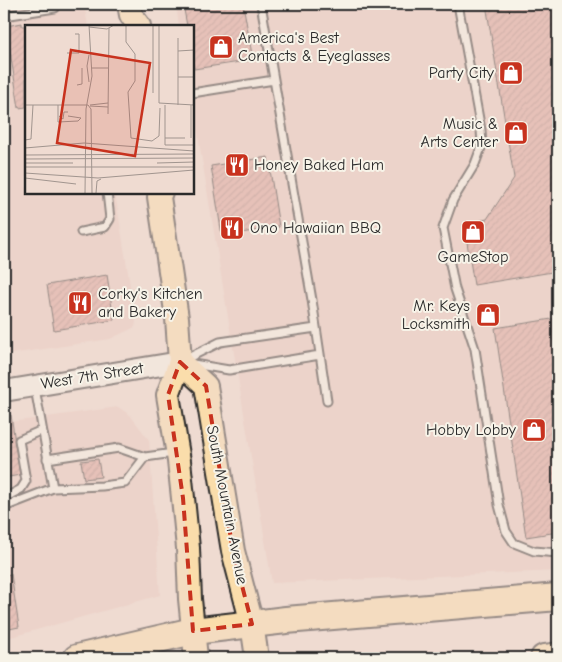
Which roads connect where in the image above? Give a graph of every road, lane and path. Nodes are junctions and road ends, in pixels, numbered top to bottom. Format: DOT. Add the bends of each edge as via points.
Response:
graph roads {
  1 [pos="55,4"];
  2 [pos="261,4"];
  3 [pos="458,4"];
  4 [pos="4,16"];
  5 [pos="274,80"];
  6 [pos="194,93"];
  7 [pos="107,194"];
  8 [pos="159,194"];
  9 [pos="81,232"];
  10 [pos="316,328"];
  11 [pos="320,355"];
  12 [pos="180,362"];
  13 [pos="34,386"];
  14 [pos="4,391"];
  15 [pos="327,401"];
  16 [pos="42,430"];
  17 [pos="178,453"];
  18 [pos="145,457"];
  19 [pos="47,459"];
  20 [pos="53,488"];
  21 [pos="4,494"];
  22 [pos="4,507"];
  23 [pos="558,553"];
  24 [pos="558,597"];
  25 [pos="252,624"];
  26 [pos="193,631"];
  27 [pos="558,656"];
  28 [pos="76,658"];
  29 [pos="196,658"];
  30 [pos="257,658"];
  31 [pos="544,658"];
  1 -- 4 [label="lane" via="55,8"];
  2 -- 5 [label="lane"];
  3 -- 23 [label="lane" via="482,145 475,164 453,200 443,228 455,289 475,348 499,505 506,531 514,543 534,551"];
  5 -- 6 [label="lane"];
  5 -- 10 [label="lane"];
  7 -- 9 [label="lane" via="110,219 105,227"];
  8 -- 12 [label="main road"];
  10 -- 11 [label="lane"];
  10 -- 12 [label="lane" via="220,342"];
  11 -- 12 [label="lane" via="229,370"];
  11 -- 15 [label="lane"];
  12 -- 13 [label="main road, West 7th Street"];
  12 -- 17 [label="main road" via="168,395"];
  12 -- 25 [label="main road, South Mountain Avenue" via="206,386 233,551"];
  13 -- 14 [label="main road, West 7th Street"];
  13 -- 16 [label="lane"];
  16 -- 19 [label="lane"];
  16 -- 21 [label="lane" via="19,440 26,481 21,490"];
  17 -- 18 [label="lane"];
  17 -- 26 [label="main road"];
  18 -- 19 [label="lane" via="119,448"];
  18 -- 20 [label="lane" via="125,483"];
  19 -- 20 [label="lane"];
  20 -- 22 [label="lane"];
  24 -- 25 [label="highway"];
  25 -- 26 [label="highway"];
  25 -- 30 [label="main road, South Mountain Avenue"];
  26 -- 28 [label="highway"];
  26 -- 29 [label="main road"];
  27 -- 31 [label="highway"];
}
